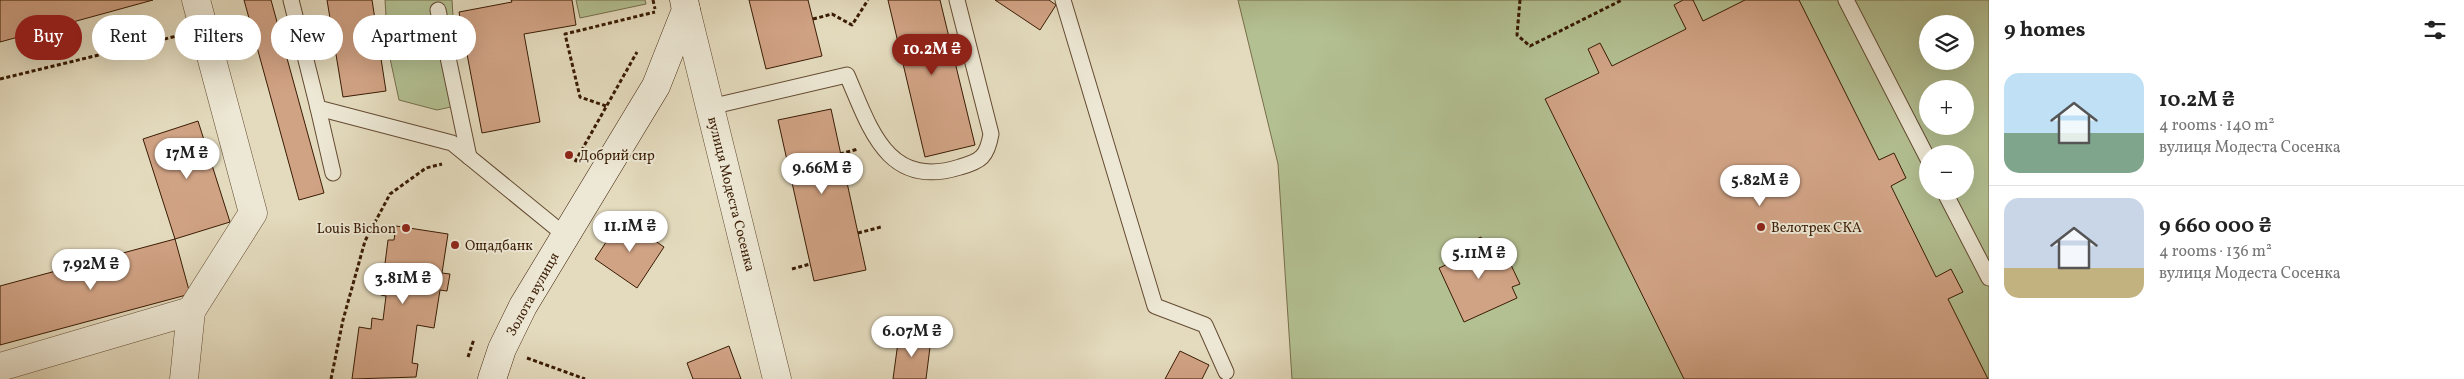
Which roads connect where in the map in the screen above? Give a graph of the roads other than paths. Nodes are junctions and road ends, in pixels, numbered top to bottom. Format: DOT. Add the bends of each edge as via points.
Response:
graph roads {
  1 [pos="196,0"];
  2 [pos="291,0"];
  3 [pos="956,0"];
  4 [pos="1063,0"];
  5 [pos="1846,0"];
  6 [pos="685,5"];
  7 [pos="438,10"];
  8 [pos="710,107"];
  9 [pos="318,108"];
  10 [pos="1921,145"];
  11 [pos="469,157"];
  12 [pos="333,173"];
  13 [pos="1949,200"];
  14 [pos="566,236"];
  15 [pos="1989,278"];
  16 [pos="192,311"];
  17 [pos="0,367"];
  18 [pos="1226,372"];
  19 [pos="184,379"];
  20 [pos="492,379"];
  21 [pos="777,379"];
  1 -- 16 [label="street" via="253,213"];
  2 -- 9 [label="lane"];
  3 -- 8 [label="lane" via="991,134 988,151 976,162 942,173 910,168 891,158 876,140 847,75"];
  4 -- 18 [label="lane" via="1155,306 1204,325"];
  5 -- 10 [label="lane"];
  6 -- 8 [label="street, вулиця Модеста Сосенка"];
  6 -- 14 [label="street, Золота вулиця" via="656,86"];
  7 -- 11 [label="lane"];
  8 -- 21 [label="street, вулиця Модеста Сосенка"];
  9 -- 11 [label="lane" via="452,143"];
  9 -- 12 [label="lane"];
  11 -- 14 [label="lane"];
  13 -- 15 [label="lane"];
  14 -- 20 [label="street, Золота вулиця" via="523,306 502,349"];
  16 -- 17 [label="street"];
  16 -- 19 [label="street"];
}
